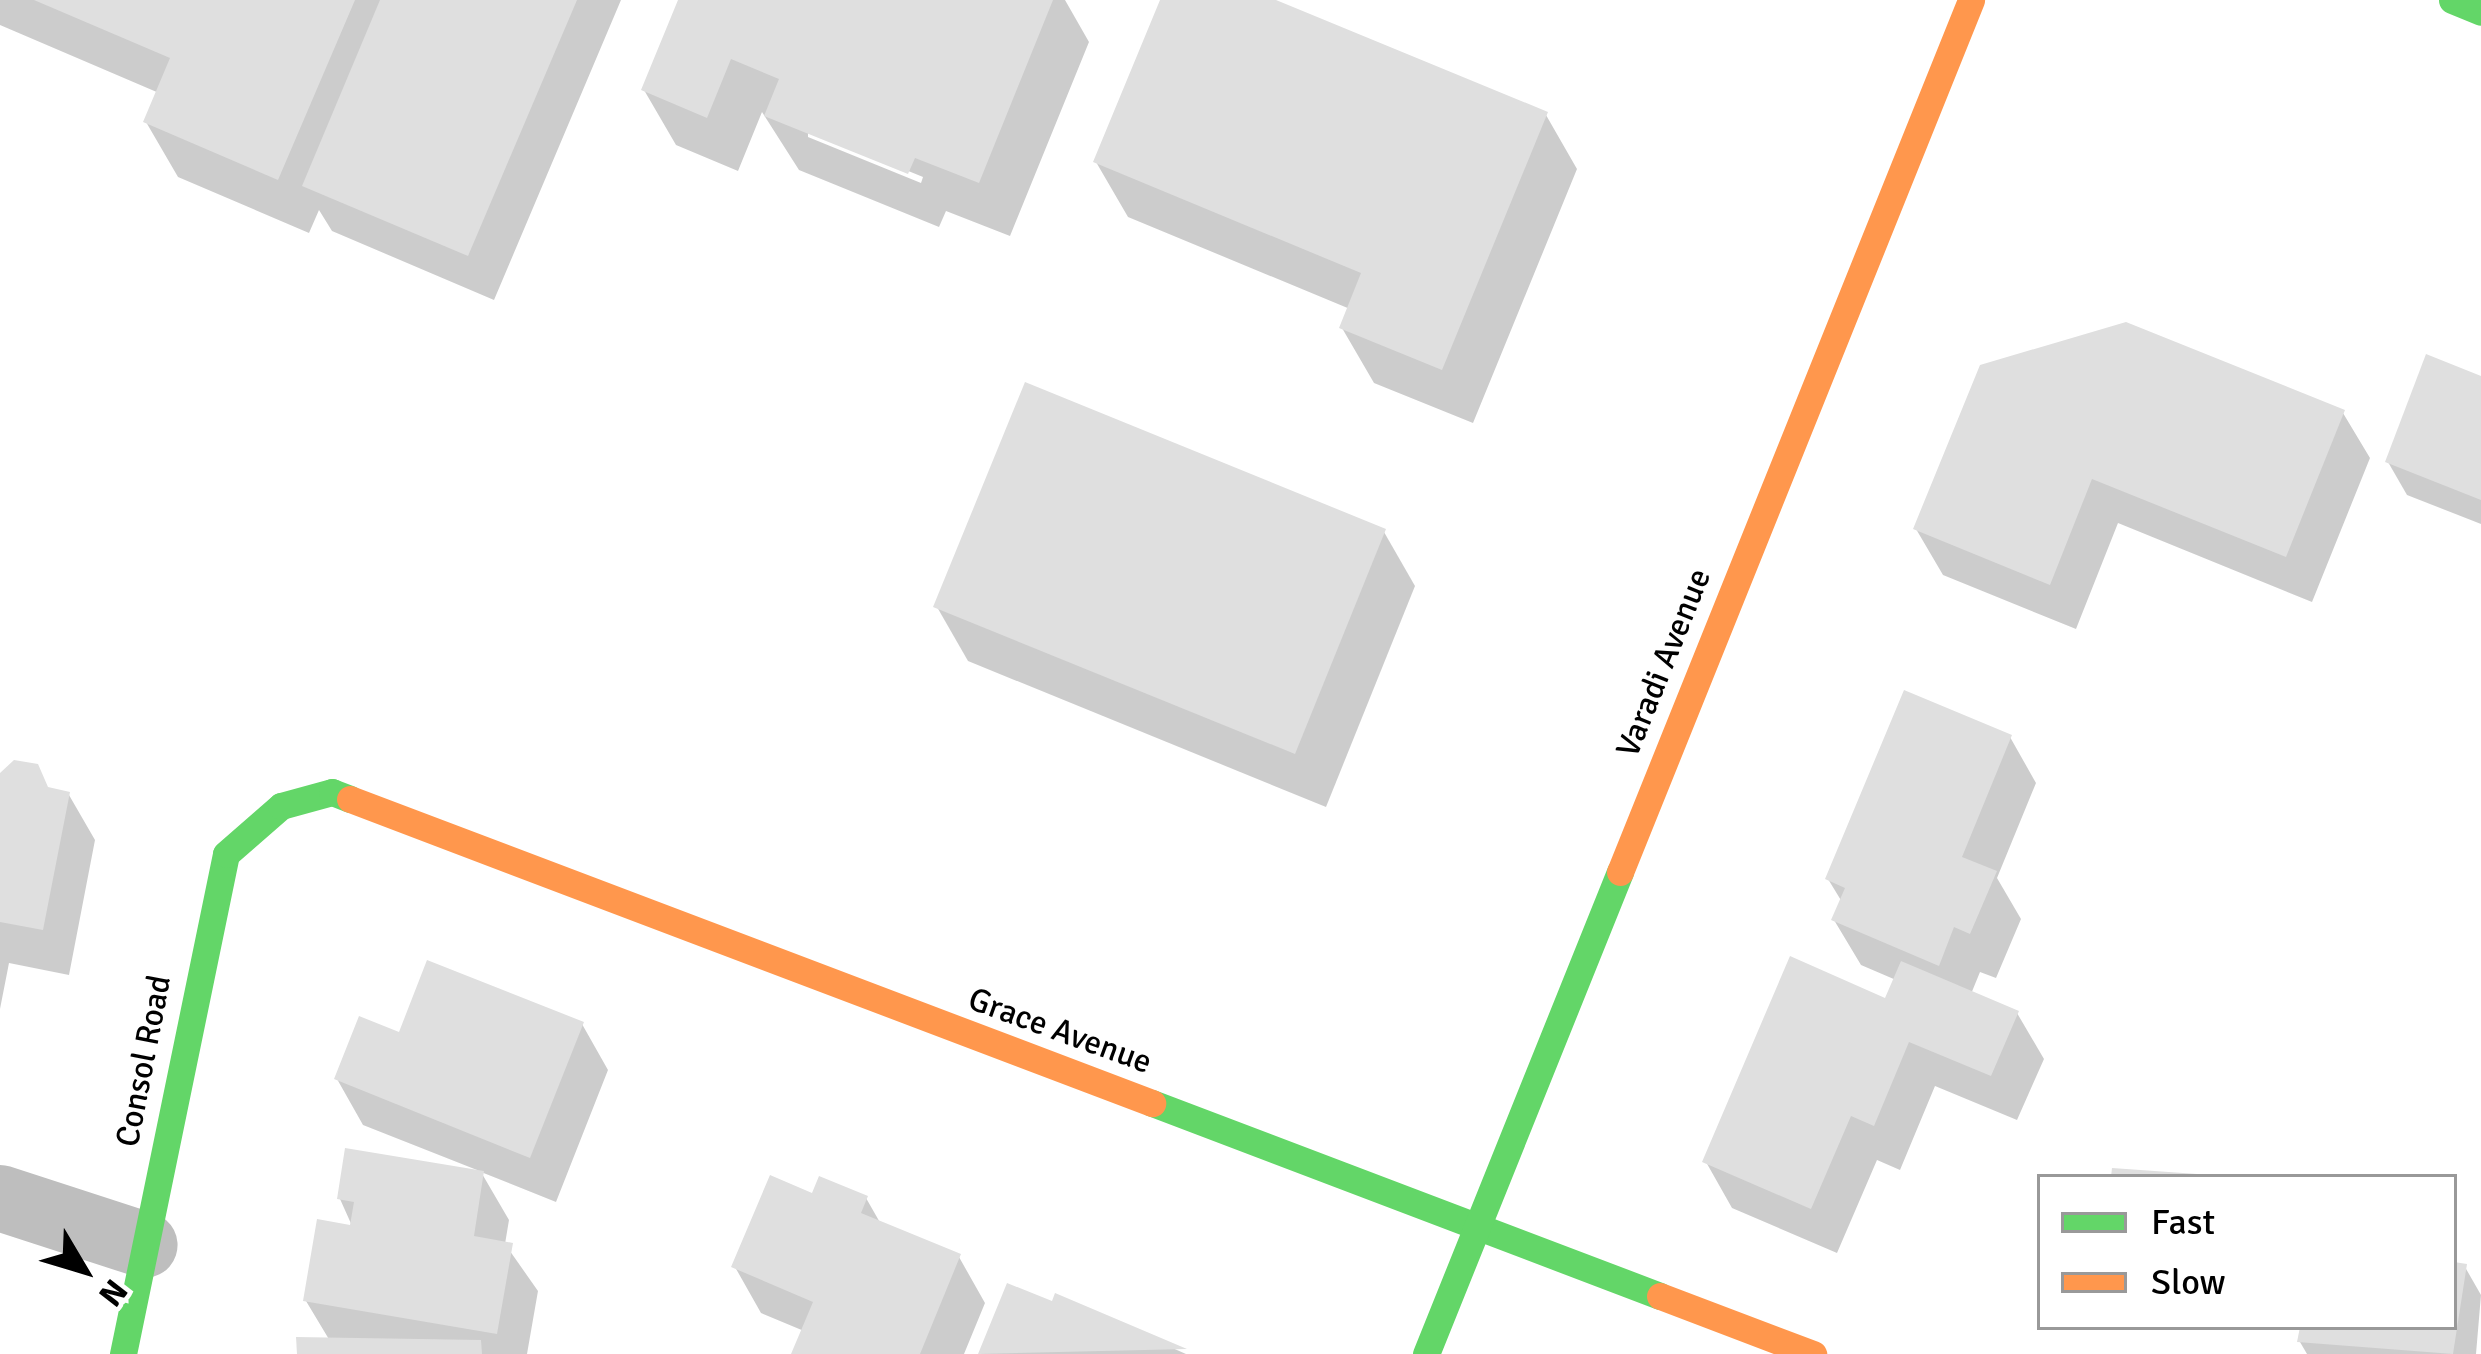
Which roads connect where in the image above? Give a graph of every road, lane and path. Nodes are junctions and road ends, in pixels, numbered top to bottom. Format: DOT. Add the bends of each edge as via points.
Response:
graph roads {
  1 [pos="1971,0"];
  2 [pos="2452,0"];
  3 [pos="2481,12"];
  4 [pos="281,806"];
  5 [pos="0,1198"];
  6 [pos="1477,1222"];
  7 [pos="145,1245"];
  8 [pos="123,1354"];
  9 [pos="1426,1354"];
  10 [pos="1813,1354"];
  1 -- 6 [label="street, Varadi Avenue"];
  2 -- 3 [label="street"];
  4 -- 6 [label="street, Grace Avenue" via="332,792"];
  4 -- 7 [label="street, Consol Road" via="226,854"];
  5 -- 7 [label="street"];
  6 -- 9 [label="street, Varadi Avenue"];
  6 -- 10 [label="street, Grace Avenue"];
  7 -- 8 [label="street, Consol Road"];
}
